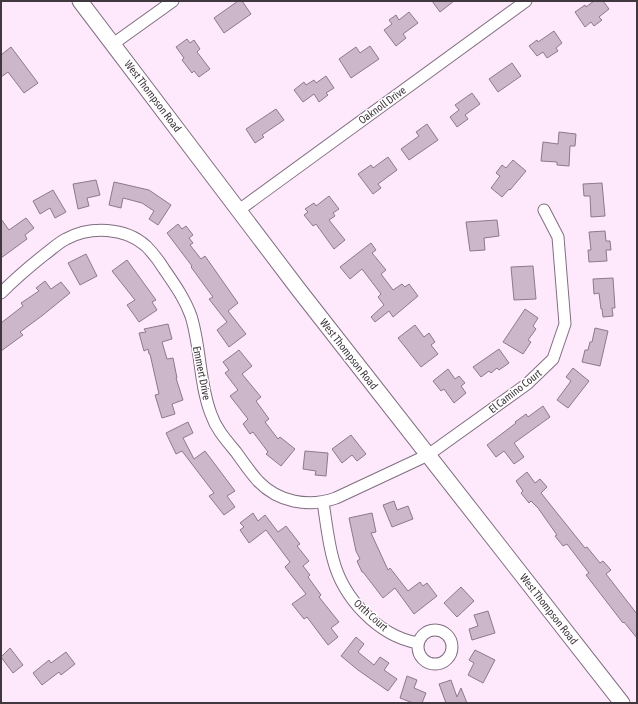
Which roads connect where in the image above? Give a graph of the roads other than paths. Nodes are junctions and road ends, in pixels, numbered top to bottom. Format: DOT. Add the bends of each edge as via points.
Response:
graph roads {
  1 [pos="80,1"];
  2 [pos="173,1"];
  3 [pos="526,1"];
  4 [pos="113,44"];
  5 [pos="239,210"];
  6 [pos="544,210"];
  7 [pos="1,293"];
  8 [pos="428,455"];
  9 [pos="322,502"];
  10 [pos="418,643"];
  11 [pos="622,703"];
  1 -- 4 [label="main road, West Thompson Road"];
  2 -- 4 [label="street"];
  3 -- 5 [label="street, Oaknoll Drive"];
  4 -- 5 [label="main road, West Thompson Road"];
  5 -- 8 [label="main road, West Thompson Road"];
  6 -- 8 [label="street, El Camino Court" via="558,237 565,324 553,359 527,384"];
  7 -- 9 [label="street, Emmert Drive" via="19,275 65,239 78,234 109,230 141,242 155,255 185,300 192,319 207,403 219,430 254,477 272,492 294,501"];
  8 -- 9 [label="street, Emmert Drive" via="336,498"];
  8 -- 11 [label="main road, West Thompson Road"];
  9 -- 10 [label="street, Orth Court" via="333,560 349,594 357,605 382,627"];
}
